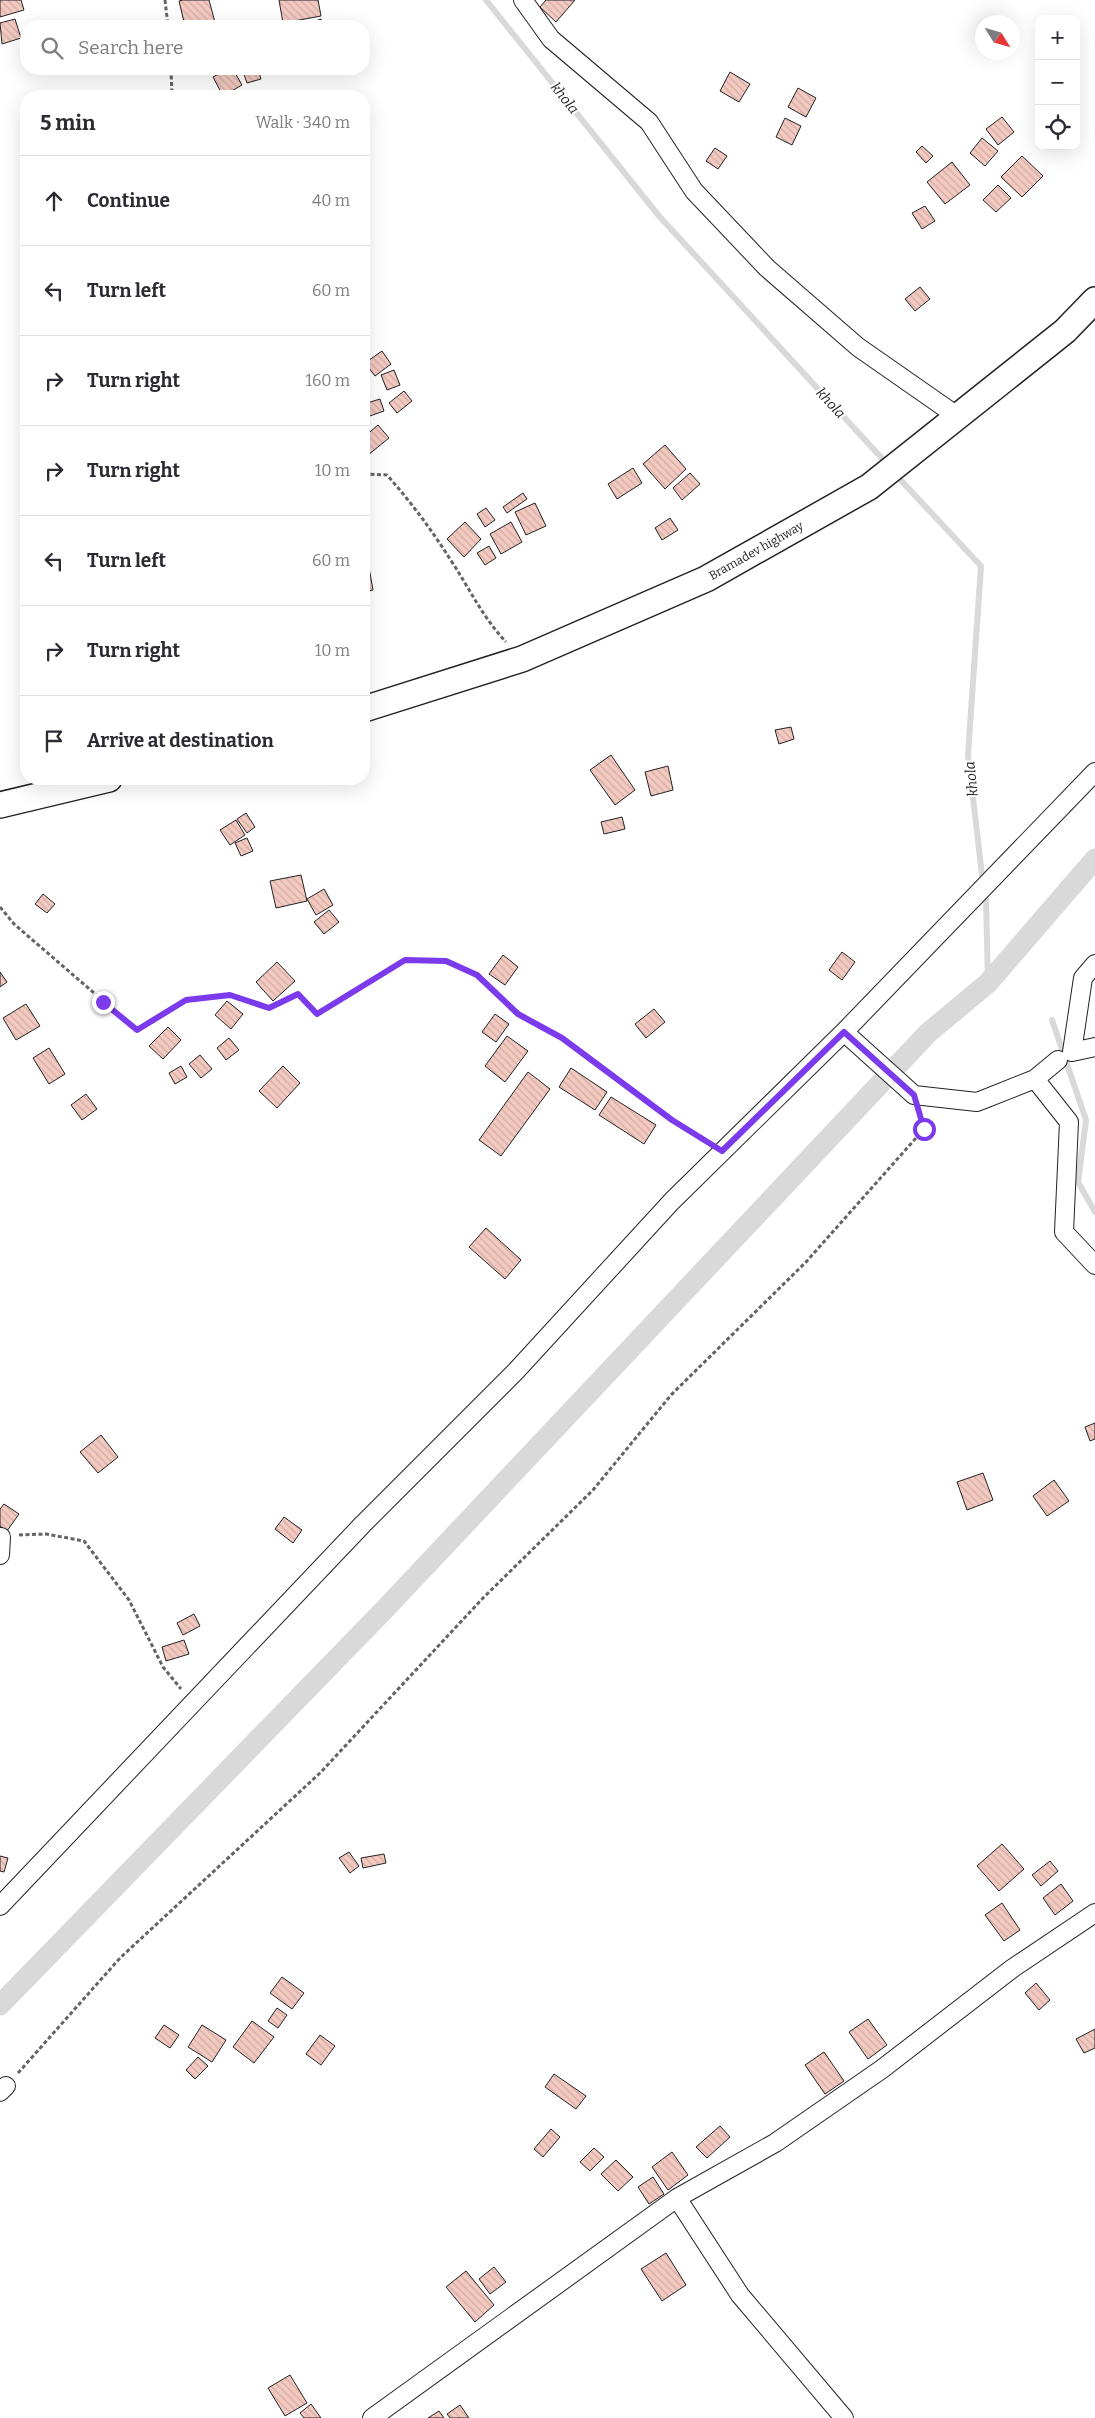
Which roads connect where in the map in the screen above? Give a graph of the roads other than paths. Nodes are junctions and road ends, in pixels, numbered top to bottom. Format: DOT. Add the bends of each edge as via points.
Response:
graph roads {
  1 [pos="523,0"];
  2 [pos="1095,300"];
  3 [pos="957,416"];
  4 [pos="370,708"];
  5 [pos="1095,772"];
  6 [pos="83,785"];
  7 [pos="0,804"];
  8 [pos="1095,964"];
  9 [pos="844,1032"];
  10 [pos="1095,1047"];
  11 [pos="1058,1060"];
  12 [pos="1035,1079"];
  13 [pos="1095,1265"];
  14 [pos="1,1537"];
  15 [pos="0,1555"];
  16 [pos="0,1906"];
  17 [pos="1095,1913"];
  18 [pos="677,2198"];
  19 [pos="372,2418"];
  20 [pos="844,2418"];
  1 -- 3 [label="street" via="551,39 649,122 694,192 767,268 858,347"];
  2 -- 3 [label="street, Bramadev highway" via="1065,330"];
  3 -- 4 [label="street, Bramadev highway" via="869,486 706,579 522,659"];
  5 -- 9 [label="street"];
  6 -- 7 [label="street"];
  8 -- 10 [label="street" via="1083,978 1072,1052"];
  9 -- 12 [label="street" via="914,1095 977,1102"];
  9 -- 16 [label="street" via="672,1201 516,1371 363,1524"];
  11 -- 12 [label="street"];
  12 -- 13 [label="street" via="1069,1122 1064,1232"];
  14 -- 15 [label="street"];
  17 -- 18 [label="street" via="1014,1968 882,2069 775,2142"];
  18 -- 19 [label="street"];
  18 -- 20 [label="street" via="740,2294"];
}
